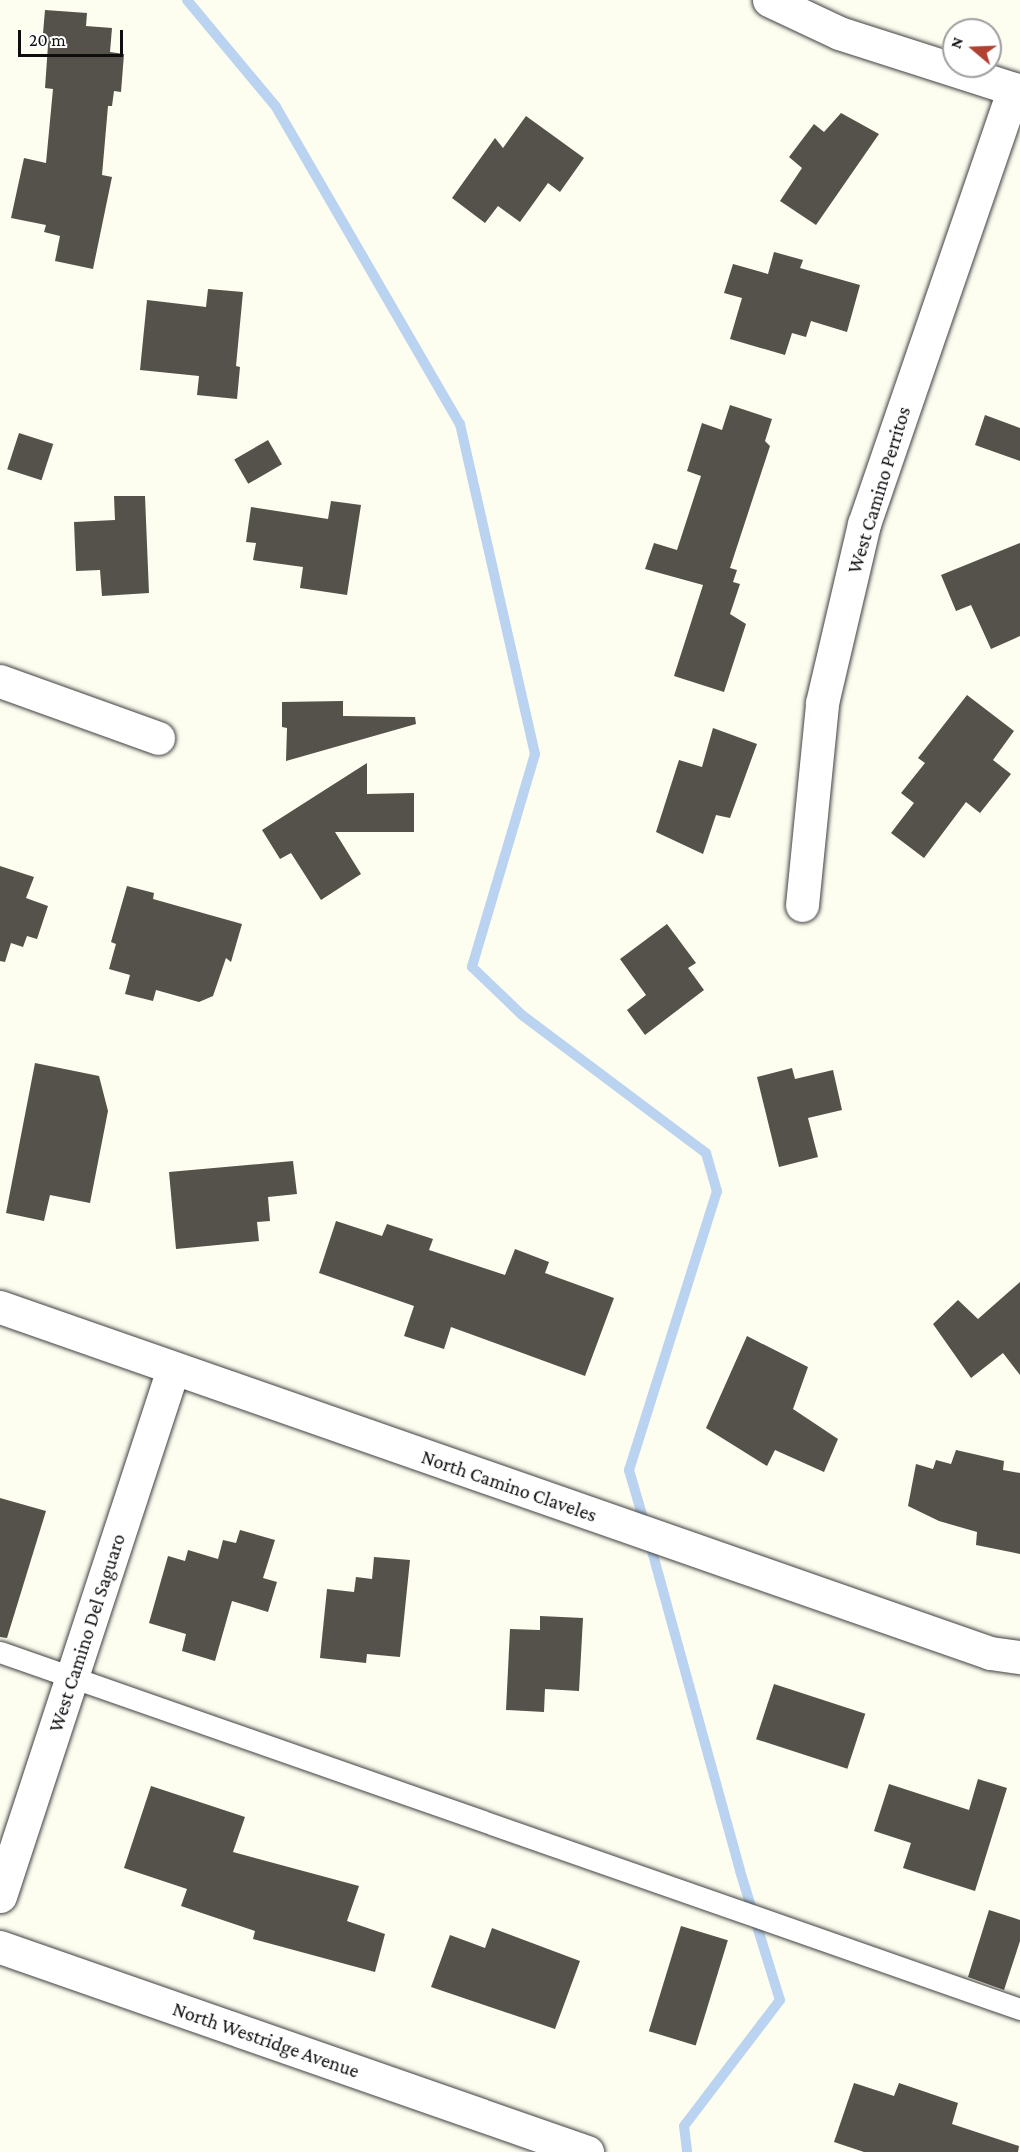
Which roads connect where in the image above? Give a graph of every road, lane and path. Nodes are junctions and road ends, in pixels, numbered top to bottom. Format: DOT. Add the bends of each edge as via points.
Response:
graph roads {
  1 [pos="769,0"];
  2 [pos="1017,90"];
  3 [pos="0,681"];
  4 [pos="158,738"];
  5 [pos="802,905"];
  6 [pos="0,1307"];
  7 [pos="173,1369"];
  8 [pos="0,1652"];
  9 [pos="1020,1657"];
  10 [pos="72,1677"];
  11 [pos="0,1896"];
  12 [pos="0,1947"];
  13 [pos="1020,2009"];
  14 [pos="529,2143"];
  15 [pos="588,2152"];
  1 -- 2 [label="street" via="839,33"];
  2 -- 5 [label="street, West Camino Perritos" via="864,524 822,703"];
  3 -- 4 [label="street"];
  6 -- 7 [label="street, North Camino Claveles"];
  7 -- 9 [label="street, North Camino Claveles" via="990,1653"];
  7 -- 10 [label="street, West Camino Del Saguaro"];
  8 -- 10 [label="lane"];
  10 -- 11 [label="street, West Camino Del Saguaro"];
  10 -- 13 [label="lane"];
  12 -- 14 [label="street, North Westridge Avenue"];
  14 -- 15 [label="street, North Westridge Avenue"];
}
